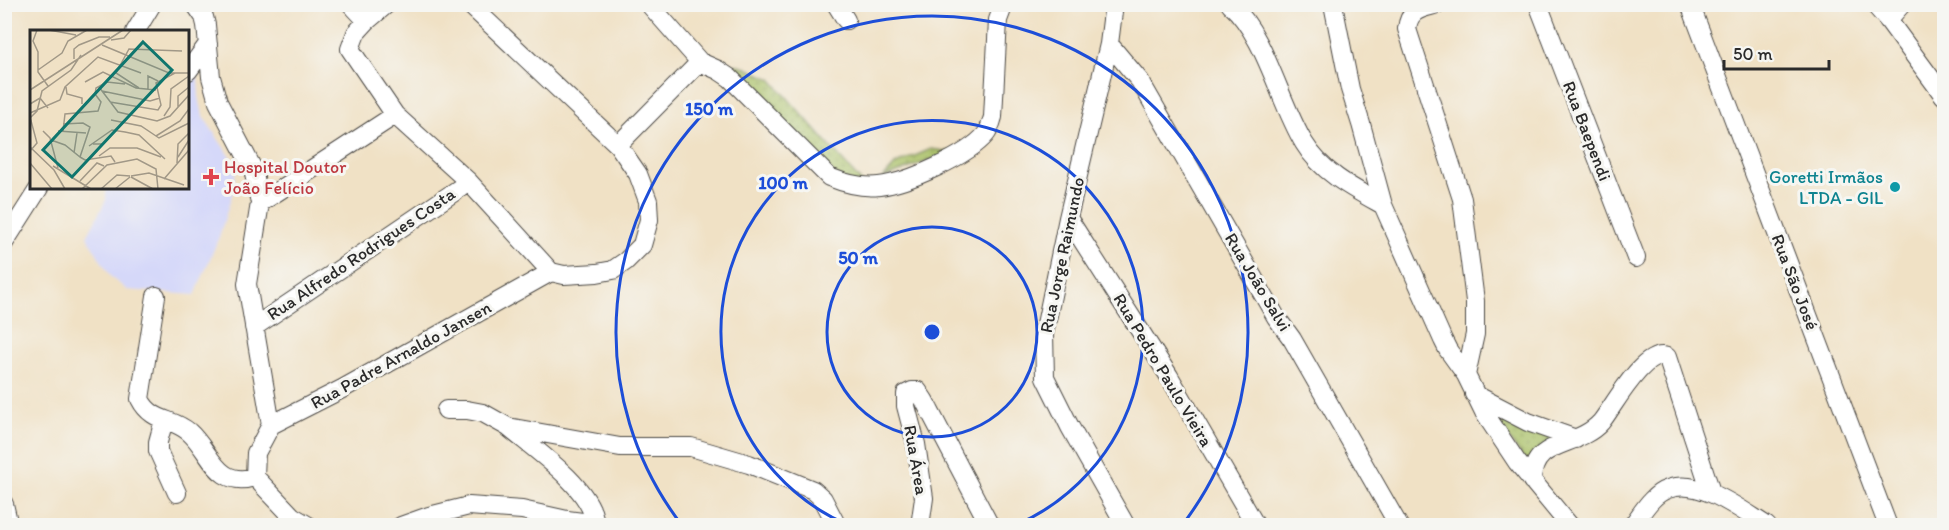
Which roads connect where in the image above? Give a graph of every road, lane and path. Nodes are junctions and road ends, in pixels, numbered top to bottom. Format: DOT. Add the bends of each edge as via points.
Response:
graph roads {
  1 [pos="152,4"];
  2 [pos="195,4"];
  3 [pos="351,4"];
  4 [pos="387,4"];
  5 [pos="469,4"];
  6 [pos="649,4"];
  7 [pos="836,4"];
  8 [pos="1004,4"];
  9 [pos="1114,4"];
  10 [pos="1230,4"];
  11 [pos="1333,4"];
  12 [pos="1438,4"];
  13 [pos="1538,4"];
  14 [pos="1690,4"];
  15 [pos="1874,4"];
  16 [pos="1902,4"];
  17 [pos="846,20"];
  18 [pos="1888,20"];
  19 [pos="367,21"];
  20 [pos="136,30"];
  21 [pos="208,44"];
  22 [pos="1109,44"];
  23 [pos="700,62"];
  24 [pos="189,70"];
  25 [pos="1944,96"];
  26 [pos="395,115"];
  27 [pos="618,145"];
  28 [pos="469,182"];
  29 [pos="38,189"];
  30 [pos="260,203"];
  31 [pos="1383,205"];
  32 [pos="1068,218"];
  33 [pos="4,243"];
  34 [pos="1636,258"];
  35 [pos="551,272"];
  36 [pos="156,296"];
  37 [pos="254,327"];
  38 [pos="1466,375"];
  39 [pos="1474,394"];
  40 [pos="446,410"];
  41 [pos="164,420"];
  42 [pos="271,425"];
  43 [pos="508,427"];
  44 [pos="1576,439"];
  45 [pos="255,477"];
  46 [pos="1532,481"];
  47 [pos="1712,492"];
  48 [pos="177,493"];
  49 [pos="4,504"];
  50 [pos="9,525"];
  51 [pos="309,525"];
  52 [pos="401,525"];
  53 [pos="837,525"];
  54 [pos="920,525"];
  55 [pos="990,525"];
  56 [pos="1126,525"];
  57 [pos="1256,525"];
  58 [pos="1399,525"];
  59 [pos="1570,525"];
  60 [pos="1632,525"];
  61 [pos="1767,525"];
  62 [pos="1888,525"];
  1 -- 20 [label="street"];
  2 -- 21 [label="street" via="204,17"];
  3 -- 19 [label="street"];
  4 -- 19 [label="street"];
  5 -- 27 [label="street"];
  6 -- 23 [label="street"];
  7 -- 17 [label="street"];
  8 -- 23 [label="street" via="998,20 993,117 988,132 962,154 937,167 879,186 844,183 829,177 730,78"];
  9 -- 22 [label="street, Rua Jorge Raimundo"];
  10 -- 31 [label="street" via="1249,25 1304,143 1346,185"];
  11 -- 31 [label="street" via="1350,89"];
  12 -- 38 [label="street" via="1413,13 1407,28 1467,225 1475,334"];
  13 -- 34 [label="street, Rua Baependi"];
  14 -- 62 [label="street, Rua São José"];
  15 -- 18 [label="street"];
  16 -- 18 [label="street"];
  18 -- 25 [label="street"];
  19 -- 26 [label="street" via="356,33 350,49"];
  21 -- 24 [label="street"];
  21 -- 30 [label="street" via="218,102 253,168"];
  22 -- 32 [label="street, Rua Jorge Raimundo"];
  22 -- 58 [label="street, Rua João Salvi" via="1140,81"];
  23 -- 27 [label="street"];
  26 -- 28 [label="street"];
  26 -- 30 [label="street"];
  27 -- 35 [label="street" via="638,174 648,201 649,220 642,245 613,270 579,275"];
  28 -- 35 [label="street"];
  28 -- 37 [label="street, Rua Alfredo Rodrigues Costa"];
  29 -- 33 [label="street"];
  30 -- 37 [label="street" via="247,284"];
  31 -- 38 [label="street" via="1448,350"];
  32 -- 56 [label="street, Rua Jorge Raimundo" via="1044,334 1045,377"];
  32 -- 57 [label="street, Rua Pedro Paulo Vieira" via="1169,376"];
  35 -- 42 [label="street, Rua Padre Arnaldo Jansen"];
  36 -- 41 [label="street" via="140,399 145,408"];
  37 -- 42 [label="street"];
  38 -- 39 [label="street"];
  39 -- 44 [label="street" via="1528,422"];
  39 -- 46 [label="street"];
  40 -- 43 [label="street" via="483,413"];
  41 -- 45 [label="street" via="189,432 221,472 235,479"];
  41 -- 48 [label="street" via="158,451"];
  42 -- 45 [label="street" via="256,453"];
  43 -- 52 [label="street" via="581,491 592,507 594,518 590,523 522,510 469,506"];
  43 -- 53 [label="street" via="620,447 691,447 749,464 813,490 823,499"];
  44 -- 46 [label="street" via="1538,457"];
  44 -- 47 [label="street" via="1599,424 1636,372 1662,355 1667,357"];
  45 -- 51 [label="street" via="292,516"];
  46 -- 59 [label="street"];
  47 -- 60 [label="street" via="1679,486 1667,489 1653,498"];
  47 -- 61 [label="street"];
  49 -- 50 [label="street"];
  54 -- 55 [label="street, Rua Área" via="924,498 906,406 906,394 912,391 924,400"];
}
